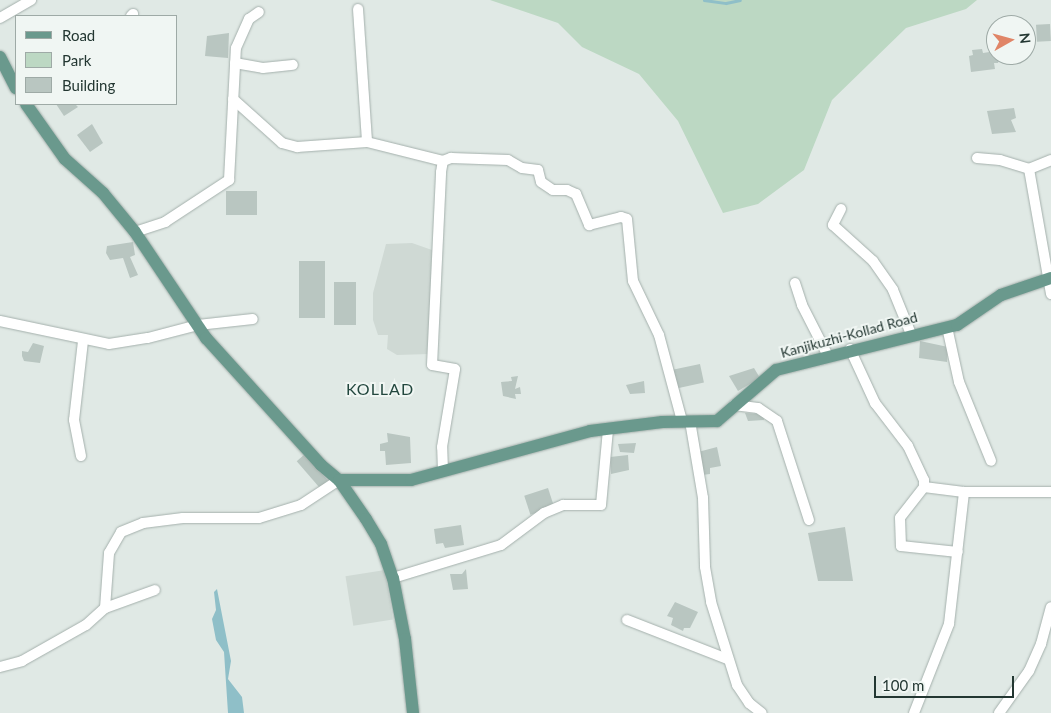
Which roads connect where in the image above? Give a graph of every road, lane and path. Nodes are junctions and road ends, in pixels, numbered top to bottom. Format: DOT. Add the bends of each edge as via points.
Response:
graph roads {
  1 [pos="31,0"];
  2 [pos="358,9"];
  3 [pos="259,12"];
  4 [pos="0,18"];
  5 [pos="0,57"];
  6 [pos="235,63"];
  7 [pos="293,65"];
  8 [pos="15,86"];
  9 [pos="233,99"];
  10 [pos="27,105"];
  11 [pos="367,142"];
  12 [pos="976,158"];
  13 [pos="1051,160"];
  14 [pos="443,161"];
  15 [pos="1029,169"];
  16 [pos="841,210"];
  17 [pos="135,232"];
  18 [pos="1049,279"];
  19 [pos="795,283"];
  20 [pos="1051,294"];
  21 [pos="253,319"];
  22 [pos="0,321"];
  23 [pos="198,324"];
  24 [pos="947,327"];
  25 [pos="911,334"];
  26 [pos="83,341"];
  27 [pos="850,349"];
  28 [pos="828,356"];
  29 [pos="734,405"];
  30 [pos="686,421"];
  31 [pos="608,429"];
  32 [pos="81,456"];
  33 [pos="990,461"];
  34 [pos="443,471"];
  35 [pos="339,480"];
  36 [pos="924,487"];
  37 [pos="964,492"];
  38 [pos="1051,492"];
  39 [pos="809,520"];
  40 [pos="958,552"];
  41 [pos="394,578"];
  42 [pos="155,590"];
  43 [pos="1051,607"];
  44 [pos="105,608"];
  45 [pos="628,620"];
  46 [pos="727,659"];
  47 [pos="0,667"];
  48 [pos="413,713"];
  49 [pos="762,713"];
  50 [pos="914,713"];
  51 [pos="999,713"];
  1 -- 4 [label="street"];
  2 -- 11 [label="street"];
  3 -- 6 [label="street" via="249,19 241,34"];
  5 -- 8 [label="main road"];
  6 -- 7 [label="street" via="263,68"];
  6 -- 9 [label="street"];
  9 -- 11 [label="street" via="282,144 297,148"];
  9 -- 17 [label="street" via="229,180 165,222"];
  10 -- 17 [label="main road" via="65,159 103,193"];
  11 -- 14 [label="street"];
  12 -- 15 [label="street" via="1000,160"];
  13 -- 15 [label="street"];
  14 -- 30 [label="street" via="466,158 508,160 522,168 538,170 541,182 553,190 572,191 579,199 589,224 628,218 634,281 660,335"];
  14 -- 34 [label="street" via="432,365 455,368 442,448"];
  15 -- 18 [label="street"];
  16 -- 25 [label="street" via="833,225 878,268 893,290"];
  17 -- 23 [label="main road"];
  18 -- 20 [label="street"];
  18 -- 24 [label="main road, Kanjikuzhi-Kollad Road" via="1001,295 957,325"];
  19 -- 28 [label="street"];
  21 -- 23 [label="street"];
  22 -- 26 [label="street"];
  23 -- 26 [label="street" via="124,343"];
  23 -- 35 [label="main road" via="206,338 321,465"];
  24 -- 25 [label="main road, Kanjikuzhi-Kollad Road"];
  24 -- 33 [label="street" via="959,382"];
  25 -- 27 [label="main road, Kanjikuzhi-Kollad Road"];
  26 -- 32 [label="street" via="74,420"];
  27 -- 28 [label="main road, Kanjikuzhi-Kollad Road"];
  27 -- 36 [label="street" via="875,403 919,466"];
  28 -- 29 [label="main road, Kanjikuzhi-Kollad Road" via="776,370"];
  29 -- 30 [label="main road, Kanjikuzhi-Kollad Road" via="716,421"];
  29 -- 39 [label="street" via="758,408 777,421"];
  30 -- 31 [label="main road, Kanjikuzhi-Kollad Road"];
  30 -- 46 [label="street" via="703,498 709,593"];
  31 -- 34 [label="main road, Kanjikuzhi-Kollad Road"];
  31 -- 41 [label="street" via="601,505 564,505 544,513 501,545"];
  34 -- 35 [label="main road, Kanjikuzhi-Kollad Road" via="411,480"];
  35 -- 41 [label="main road" via="381,544"];
  35 -- 44 [label="street" via="301,505 258,518 184,518 143,524 121,532 109,553"];
  36 -- 37 [label="street"];
  36 -- 40 [label="street" via="900,518 901,546"];
  37 -- 38 [label="street"];
  37 -- 40 [label="street"];
  40 -- 50 [label="street" via="947,634 922,686"];
  41 -- 48 [label="main road"];
  42 -- 44 [label="street"];
  43 -- 51 [label="street" via="1041,644 1029,671"];
  44 -- 47 [label="street" via="78,630 22,661"];
  45 -- 46 [label="street"];
  46 -- 49 [label="street" via="749,703"];
}
